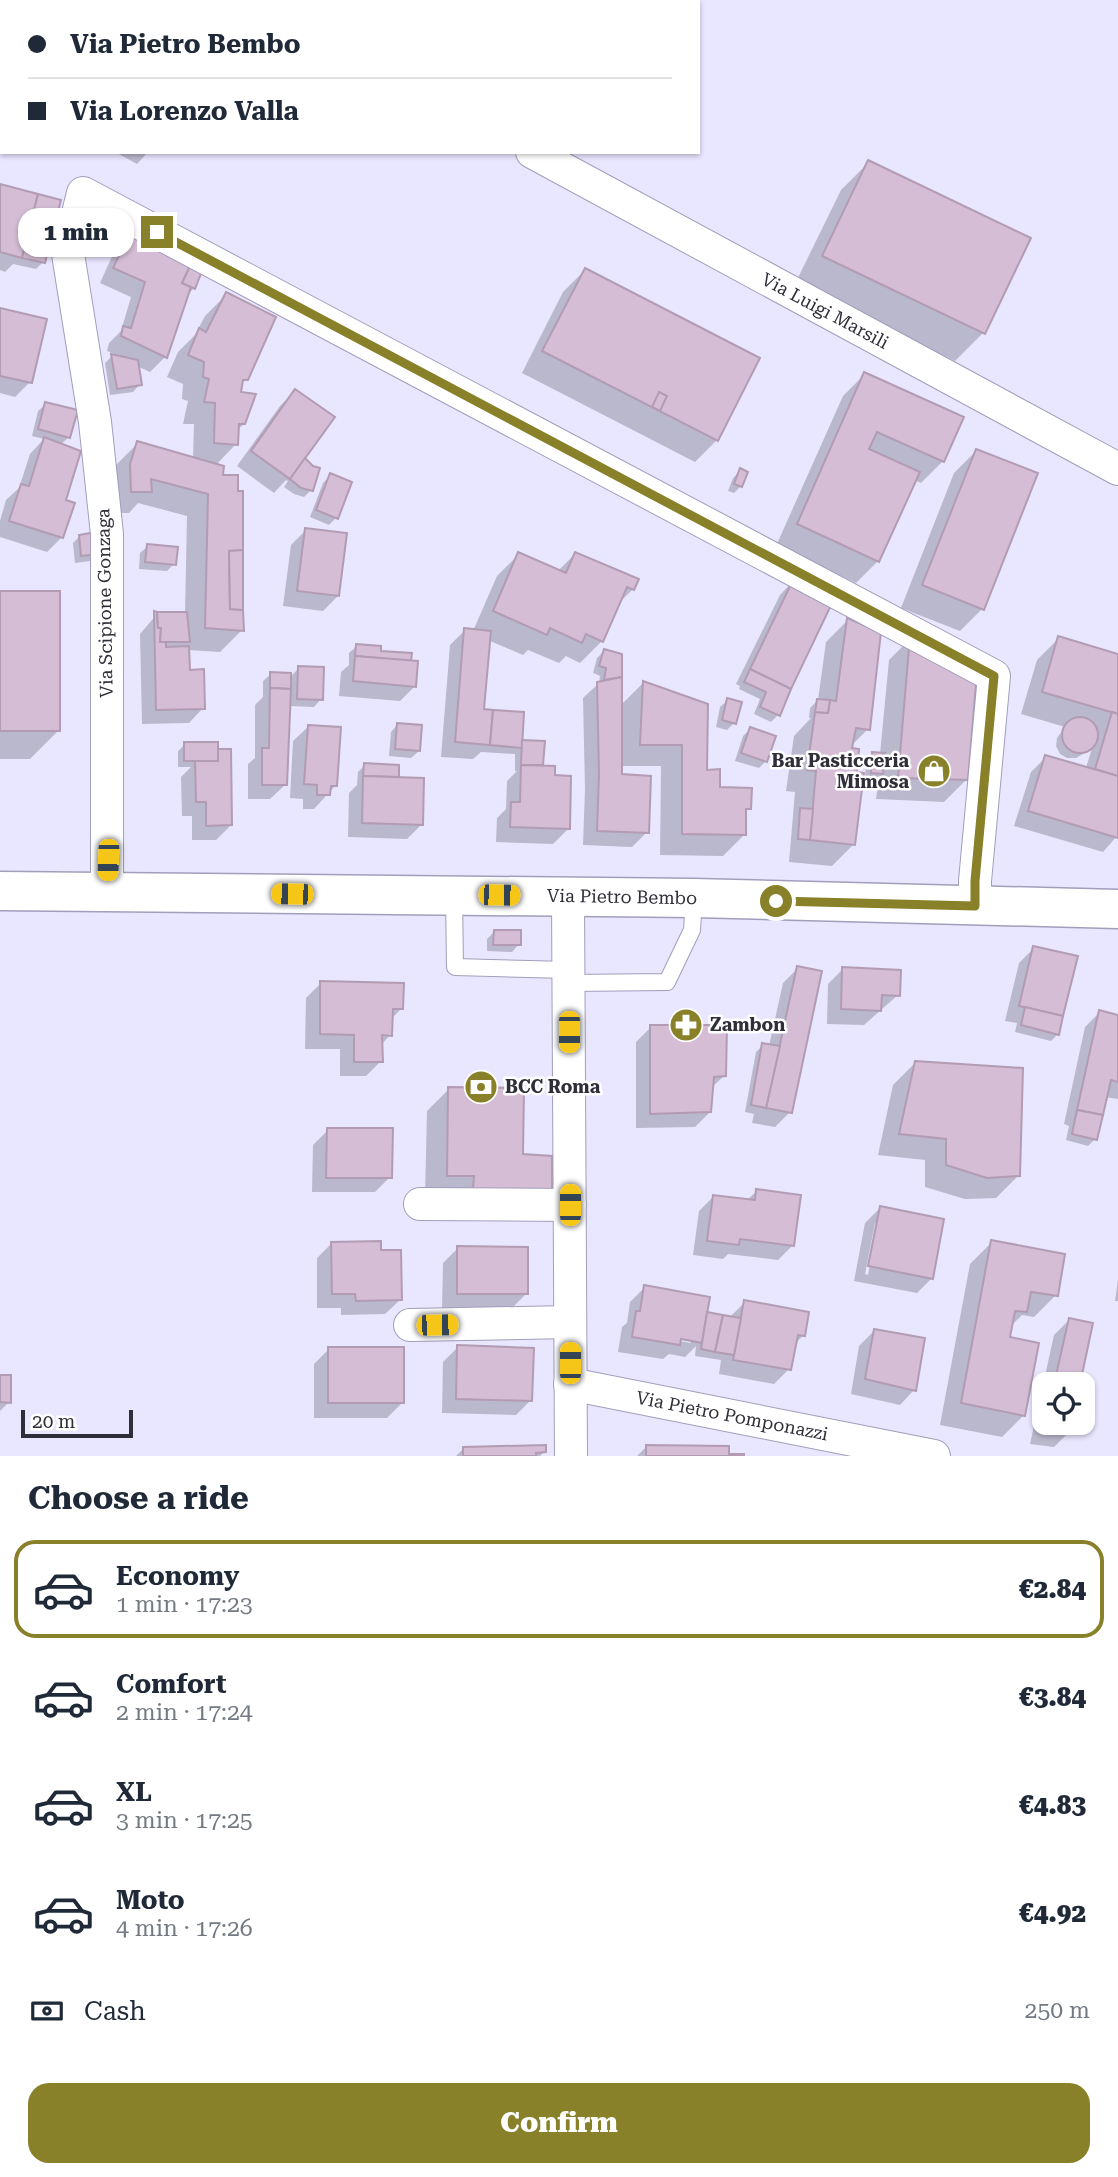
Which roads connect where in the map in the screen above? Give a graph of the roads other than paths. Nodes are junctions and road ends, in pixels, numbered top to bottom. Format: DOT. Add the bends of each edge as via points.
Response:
graph roads {
  1 [pos="536,154"];
  2 [pos="1118,468"];
  3 [pos="0,891"];
  4 [pos="107,892"];
  5 [pos="454,895"];
  6 [pos="568,897"];
  7 [pos="694,898"];
  8 [pos="975,906"];
  9 [pos="1118,909"];
  10 [pos="568,977"];
  11 [pos="420,1204"];
  12 [pos="570,1205"];
  13 [pos="570,1322"];
  14 [pos="410,1325"];
  15 [pos="570,1384"];
  16 [pos="571,1456"];
  17 [pos="934,1456"];
  1 -- 2 [label="street, Via Luigi Marsili"];
  3 -- 4 [label="main road, Via Pietro Bembo"];
  4 -- 5 [label="main road, Via Pietro Bembo"];
  4 -- 8 [label="street, Via Scipione Gonzaga" via="107,534 95,422 68,254 83,193 994,676"];
  5 -- 6 [label="main road, Via Pietro Bembo"];
  5 -- 10 [label="lane" via="455,967"];
  6 -- 7 [label="main road, Via Pietro Bembo"];
  6 -- 10 [label="street"];
  7 -- 8 [label="main road, Via Pietro Bembo"];
  7 -- 10 [label="lane" via="692,930 667,982"];
  8 -- 9 [label="main road, Via Pietro Bembo"];
  10 -- 12 [label="street"];
  11 -- 12 [label="street"];
  12 -- 13 [label="street"];
  13 -- 14 [label="street"];
  13 -- 15 [label="street"];
  15 -- 16 [label="street"];
  15 -- 17 [label="street, Via Pietro Pomponazzi"];
}
